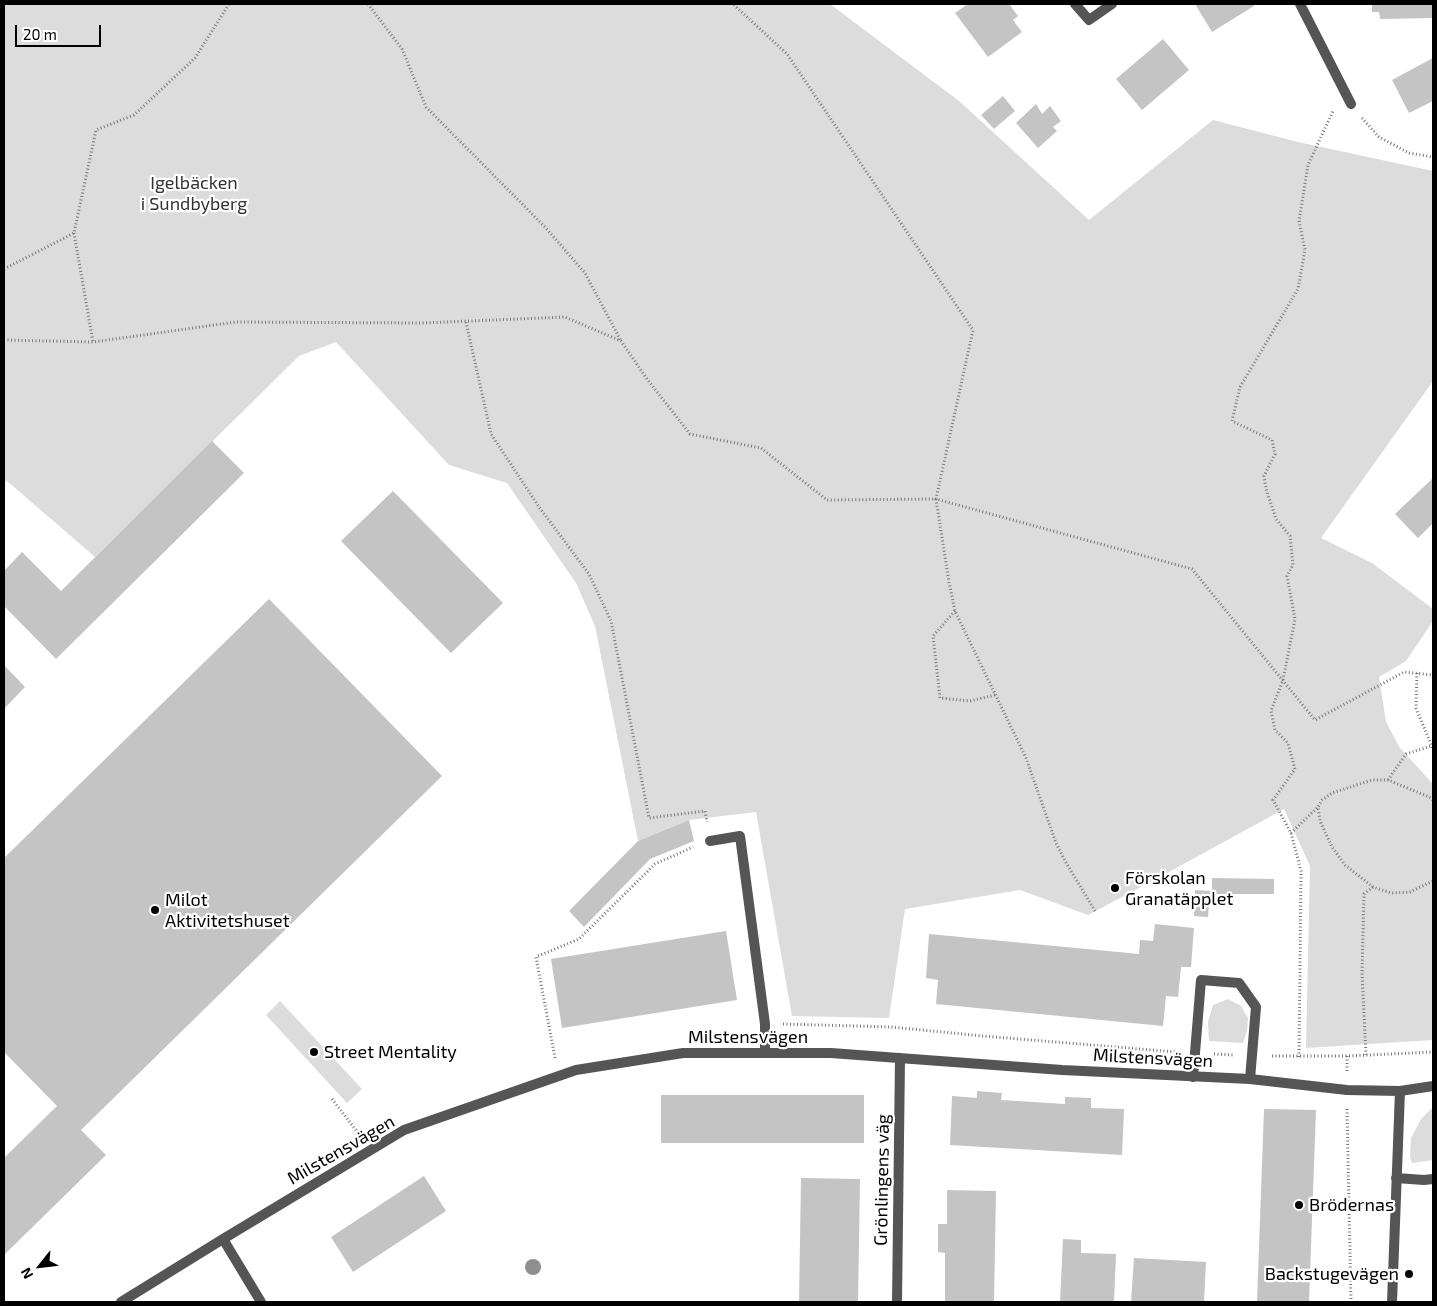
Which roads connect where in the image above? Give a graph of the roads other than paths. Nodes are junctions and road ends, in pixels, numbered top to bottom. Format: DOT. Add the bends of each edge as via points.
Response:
graph roads {
  1 [pos="1075,4"];
  2 [pos="1112,4"];
  3 [pos="1300,4"];
  4 [pos="1351,104"];
  5 [pos="710,841"];
  6 [pos="765,1053"];
  7 [pos="900,1058"];
  8 [pos="1193,1077"];
  9 [pos="1250,1080"];
  10 [pos="1433,1086"];
  11 [pos="1400,1091"];
  12 [pos="1396,1178"];
  13 [pos="1433,1179"];
  14 [pos="223,1239"];
  15 [pos="121,1302"];
  16 [pos="261,1302"];
  17 [pos="897,1302"];
  18 [pos="1392,1302"];
  1 -- 2 [label="street" via="1089,20"];
  3 -- 4 [label="street"];
  5 -- 6 [label="street" via="740,836 765,1024"];
  6 -- 7 [label="street, Milstensvägen"];
  6 -- 14 [label="street, Milstensvägen" via="683,1053 576,1070 404,1130"];
  7 -- 8 [label="street, Milstensvägen"];
  7 -- 17 [label="street, Grönlingens väg"];
  8 -- 9 [label="street, Milstensvägen"];
  8 -- 9 [label="street" via="1201,980 1239,983 1256,1007"];
  9 -- 11 [label="street, Milstensvägen" via="1347,1090"];
  10 -- 11 [label="street, Milstensvägen"];
  11 -- 12 [label="street"];
  12 -- 13 [label="street"];
  12 -- 18 [label="street"];
  14 -- 15 [label="street, Milstensvägen"];
  14 -- 16 [label="street"];
}
